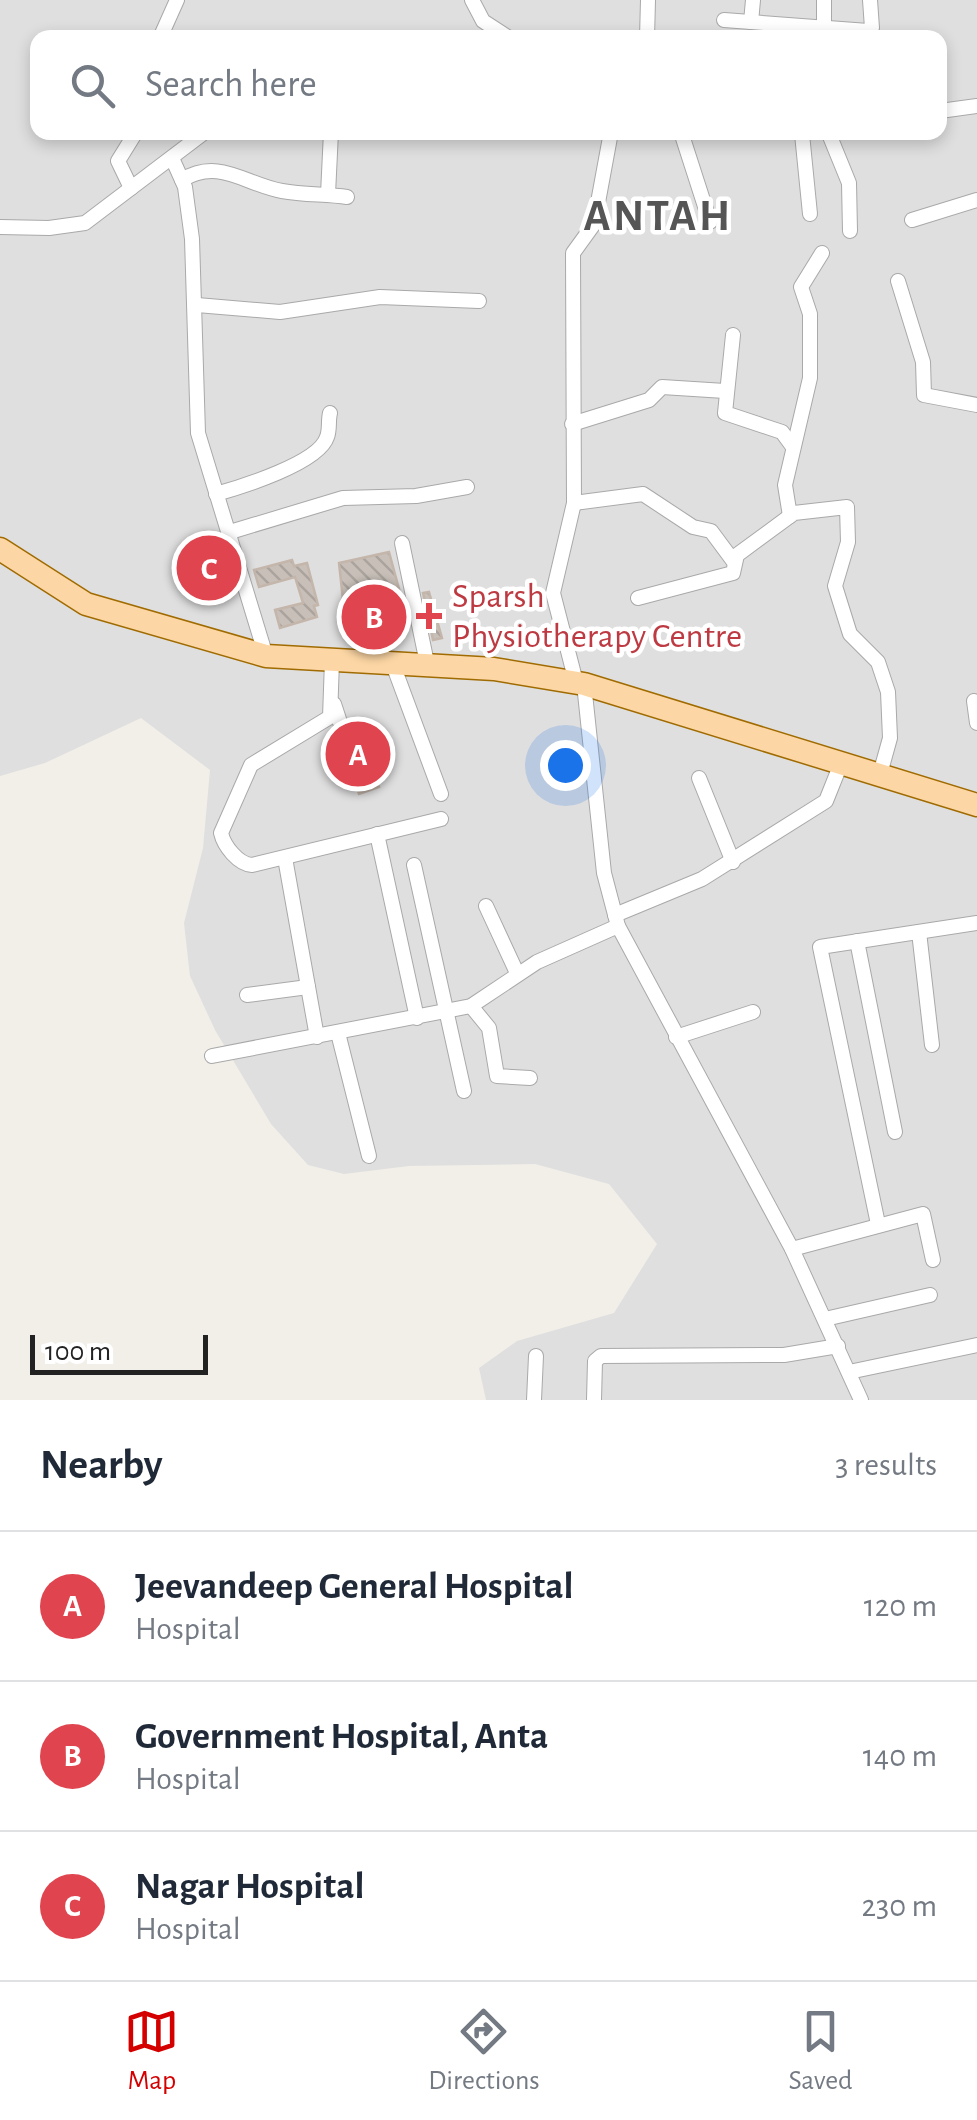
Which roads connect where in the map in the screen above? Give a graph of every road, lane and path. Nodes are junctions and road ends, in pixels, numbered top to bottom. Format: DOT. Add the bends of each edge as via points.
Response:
graph roads {
  1 [pos="177,0"];
  2 [pos="472,0"];
  3 [pos="648,0"];
  4 [pos="753,0"];
  5 [pos="824,0"];
  6 [pos="870,0"];
  7 [pos="724,20"];
  8 [pos="751,22"];
  9 [pos="824,28"];
  10 [pos="164,30"];
  11 [pos="497,30"];
  12 [pos="647,30"];
  13 [pos="977,106"];
  14 [pos="947,110"];
  15 [pos="131,140"];
  16 [pos="194,140"];
  17 [pos="331,140"];
  18 [pos="610,140"];
  19 [pos="684,140"];
  20 [pos="802,140"];
  21 [pos="834,140"];
  22 [pos="172,158"];
  23 [pos="182,180"];
  24 [pos="131,188"];
  25 [pos="328,194"];
  26 [pos="348,197"];
  27 [pos="977,200"];
  28 [pos="810,214"];
  29 [pos="912,220"];
  30 [pos="710,222"];
  31 [pos="0,227"];
  32 [pos="850,231"];
  33 [pos="822,253"];
  34 [pos="898,281"];
  35 [pos="479,301"];
  36 [pos="197,305"];
  37 [pos="733,336"];
  38 [pos="725,391"];
  39 [pos="977,404"];
  40 [pos="330,414"];
  41 [pos="572,424"];
  42 [pos="793,447"];
  43 [pos="466,486"];
  44 [pos="216,494"];
  45 [pos="574,503"];
  46 [pos="790,516"];
  47 [pos="230,532"];
  48 [pos="402,543"];
  49 [pos="0,549"];
  50 [pos="734,562"];
  51 [pos="638,598"];
  52 [pos="266,656"];
  53 [pos="332,661"];
  54 [pos="392,662"];
  55 [pos="427,663"];
  56 [pos="580,683"];
  57 [pos="974,701"];
  58 [pos="333,702"];
  59 [pos="977,723"];
  60 [pos="842,761"];
  61 [pos="354,764"];
  62 [pos="880,774"];
  63 [pos="699,778"];
  64 [pos="440,794"];
  65 [pos="977,805"];
  66 [pos="441,819"];
  67 [pos="378,834"];
  68 [pos="286,858"];
  69 [pos="734,862"];
  70 [pos="414,864"];
  71 [pos="486,906"];
  72 [pos="616,921"];
  73 [pos="977,923"];
  74 [pos="919,932"];
  75 [pos="857,940"];
  76 [pos="517,974"];
  77 [pos="308,987"];
  78 [pos="246,995"];
  79 [pos="471,1006"];
  80 [pos="450,1012"];
  81 [pos="752,1012"];
  82 [pos="417,1018"];
  83 [pos="338,1033"];
  84 [pos="317,1037"];
  85 [pos="676,1038"];
  86 [pos="932,1046"];
  87 [pos="212,1056"];
  88 [pos="530,1078"];
  89 [pos="464,1091"];
  90 [pos="895,1132"];
  91 [pos="369,1156"];
  92 [pos="878,1224"];
  93 [pos="792,1249"];
  94 [pos="933,1260"];
  95 [pos="930,1295"];
  96 [pos="825,1319"];
  97 [pos="838,1346"];
  98 [pos="977,1346"];
  99 [pos="536,1356"];
  100 [pos="849,1372"];
  101 [pos="534,1400"];
  102 [pos="594,1400"];
  103 [pos="861,1400"];
  1 -- 10 [label="street"];
  2 -- 11 [label="street"];
  3 -- 12 [label="street"];
  4 -- 8 [label="street"];
  5 -- 9 [label="street"];
  6 -- 9 [label="street" via="871,30"];
  7 -- 8 [label="street"];
  8 -- 9 [label="street"];
  13 -- 14 [label="street"];
  15 -- 24 [label="street" via="118,162"];
  16 -- 22 [label="street"];
  17 -- 25 [label="street"];
  18 -- 41 [label="street" via="594,224 573,252"];
  19 -- 30 [label="street"];
  20 -- 28 [label="street"];
  21 -- 32 [label="street" via="849,182"];
  22 -- 23 [label="street"];
  22 -- 24 [label="street"];
  23 -- 25 [label="street" via="217,170 279,191"];
  23 -- 36 [label="street"];
  24 -- 31 [label="street" via="72,226"];
  25 -- 26 [label="street"];
  27 -- 29 [label="street"];
  33 -- 42 [label="street" via="801,287 810,314 810,378"];
  34 -- 39 [label="street" via="922,359 924,395"];
  35 -- 36 [label="street" via="380,297 280,312"];
  36 -- 44 [label="street" via="198,433"];
  37 -- 38 [label="street"];
  38 -- 41 [label="street" via="662,388 649,400"];
  38 -- 42 [label="street" via="727,415 782,432"];
  40 -- 44 [label="street" via="327,438 316,450 272,477"];
  41 -- 45 [label="street"];
  42 -- 46 [label="street" via="785,490"];
  43 -- 47 [label="street" via="416,496 343,498"];
  44 -- 47 [label="street"];
  45 -- 50 [label="street" via="644,494 693,527 711,531"];
  45 -- 56 [label="street" via="553,592"];
  46 -- 50 [label="street"];
  46 -- 62 [label="street" via="823,506 848,510 848,542 835,586 850,634 878,662 888,692 890,738"];
  47 -- 52 [label="street"];
  48 -- 55 [label="street"];
  49 -- 52 [label="main road" via="86,604"];
  50 -- 51 [label="street" via="732,573"];
  52 -- 53 [label="main road"];
  53 -- 54 [label="main road"];
  53 -- 58 [label="street"];
  54 -- 55 [label="main road"];
  54 -- 64 [label="street"];
  55 -- 56 [label="main road"];
  56 -- 60 [label="main road"];
  56 -- 72 [label="street"];
  57 -- 59 [label="street"];
  58 -- 61 [label="street"];
  58 -- 68 [label="street" via="326,722 249,768 221,832 243,864"];
  60 -- 62 [label="main road"];
  60 -- 69 [label="street" via="830,798"];
  62 -- 65 [label="main road"];
  63 -- 69 [label="street"];
  66 -- 67 [label="street"];
  67 -- 68 [label="street"];
  67 -- 82 [label="street"];
  68 -- 77 [label="street"];
  69 -- 72 [label="street"];
  70 -- 80 [label="street"];
  71 -- 76 [label="street"];
  72 -- 76 [label="street"];
  72 -- 85 [label="street"];
  73 -- 74 [label="street"];
  74 -- 75 [label="street"];
  74 -- 86 [label="street"];
  75 -- 90 [label="street"];
  75 -- 92 [label="street" via="820,948"];
  76 -- 79 [label="street"];
  77 -- 78 [label="street"];
  77 -- 84 [label="street"];
  79 -- 80 [label="street"];
  79 -- 88 [label="street" via="489,1026 496,1076"];
  80 -- 82 [label="street"];
  80 -- 89 [label="street"];
  81 -- 85 [label="street"];
  82 -- 83 [label="street"];
  83 -- 84 [label="street"];
  83 -- 91 [label="street"];
  84 -- 87 [label="street"];
  85 -- 93 [label="street"];
  92 -- 93 [label="street"];
  92 -- 94 [label="street" via="924,1214"];
  93 -- 96 [label="street"];
  95 -- 96 [label="street"];
  96 -- 97 [label="street"];
  97 -- 100 [label="street"];
  97 -- 102 [label="street" via="784,1355 601,1356 594,1364"];
  98 -- 100 [label="street"];
  99 -- 101 [label="street"];
  100 -- 103 [label="street"];
}
